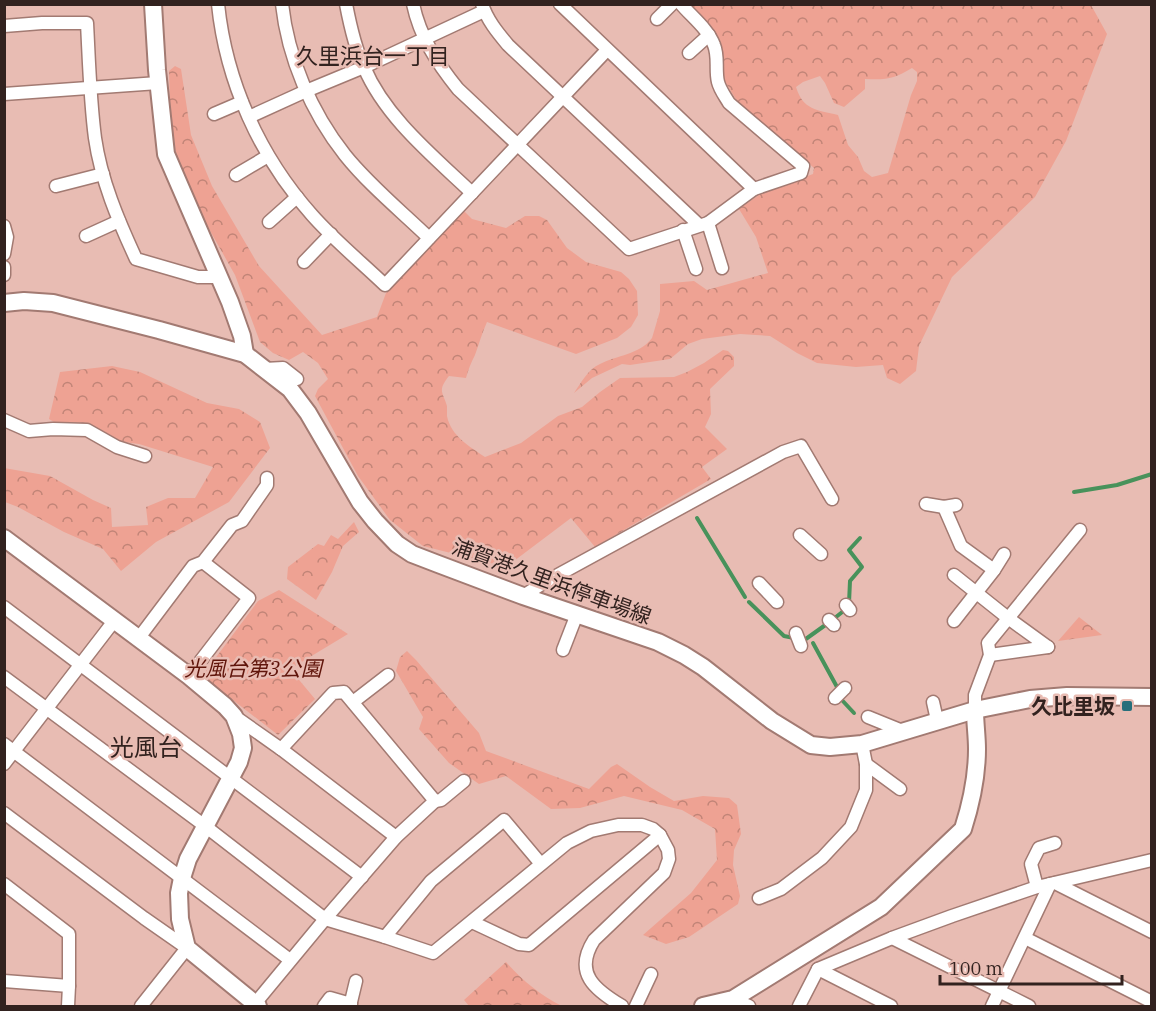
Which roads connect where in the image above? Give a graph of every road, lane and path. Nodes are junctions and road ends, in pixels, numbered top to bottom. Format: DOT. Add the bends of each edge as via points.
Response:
graph roads {
  1 [pos="153,4"];
  2 [pos="218,4"];
  3 [pos="282,4"];
  4 [pos="346,4"];
  5 [pos="413,4"];
  6 [pos="560,4"];
  7 [pos="672,4"];
  8 [pos="681,4"];
  9 [pos="483,8"];
  10 [pos="657,19"];
  11 [pos="4,26"];
  12 [pos="709,35"];
  13 [pos="424,39"];
  14 [pos="607,50"];
  15 [pos="688,53"];
  16 [pos="364,67"];
  17 [pos="158,82"];
  18 [pos="90,87"];
  19 [pos="306,91"];
  20 [pos="4,94"];
  21 [pos="563,97"];
  22 [pos="242,102"];
  23 [pos="214,114"];
  24 [pos="249,117"];
  25 [pos="518,145"];
  26 [pos="268,156"];
  27 [pos="103,174"];
  28 [pos="237,175"];
  29 [pos="56,186"];
  30 [pos="754,189"];
  31 [pos="472,193"];
  32 [pos="297,197"];
  33 [pos="119,221"];
  34 [pos="268,222"];
  35 [pos="704,224"];
  36 [pos="4,226"];
  37 [pos="682,230"];
  38 [pos="331,234"];
  39 [pos="86,236"];
  40 [pos="429,238"];
  41 [pos="4,254"];
  42 [pos="304,262"];
  43 [pos="4,267"];
  44 [pos="722,268"];
  45 [pos="696,269"];
  46 [pos="4,275"];
  47 [pos="219,277"];
  48 [pos="5,299"];
  49 [pos="245,354"];
  50 [pos="265,369"];
  51 [pos="297,379"];
  52 [pos="4,420"];
  53 [pos="145,456"];
  54 [pos="267,478"];
  55 [pos="832,499"];
  56 [pos="926,504"];
  57 [pos="1080,530"];
  58 [pos="800,535"];
  59 [pos="4,538"];
  60 [pos="821,554"];
  61 [pos="1004,554"];
  62 [pos="203,562"];
  63 [pos="994,570"];
  64 [pos="954,575"];
  65 [pos="759,583"];
  66 [pos="976,592"];
  67 [pos="523,596"];
  68 [pos="777,602"];
  69 [pos="4,606"];
  70 [pos="577,614"];
  71 [pos="1008,618"];
  72 [pos="114,621"];
  73 [pos="954,621"];
  74 [pos="138,639"];
  75 [pos="563,650"];
  76 [pos="990,655"];
  77 [pos="80,664"];
  78 [pos="388,675"];
  79 [pos="189,676"];
  80 [pos="4,677"];
  81 [pos="845,688"];
  82 [pos="1152,697"];
  83 [pos="835,698"];
  84 [pos="353,702"];
  85 [pos="933,702"];
  86 [pos="47,709"];
  87 [pos="975,710"];
  88 [pos="234,716"];
  89 [pos="868,717"];
  90 [pos="937,720"];
  91 [pos="905,732"];
  92 [pos="862,744"];
  93 [pos="9,747"];
  94 [pos="281,749"];
  95 [pos="4,764"];
  96 [pos="866,764"];
  97 [pos="231,779"];
  98 [pos="464,780"];
  99 [pos="900,789"];
  100 [pos="435,801"];
  101 [pos="4,813"];
  102 [pos="205,826"];
  103 [pos="660,835"];
  104 [pos="396,837"];
  105 [pos="1055,843"];
  106 [pos="1151,861"];
  107 [pos="541,864"];
  108 [pos="362,877"];
  109 [pos="182,878"];
  110 [pos="4,884"];
  111 [pos="1052,884"];
  112 [pos="1037,887"];
  113 [pos="759,898"];
  114 [pos="325,919"];
  115 [pos="472,922"];
  116 [pos="1152,932"];
  117 [pos="385,937"];
  118 [pos="892,938"];
  119 [pos="1025,938"];
  120 [pos="187,948"];
  121 [pos="290,960"];
  122 [pos="818,969"];
  123 [pos="651,974"];
  124 [pos="4,981"];
  125 [pos="356,981"];
  126 [pos="69,986"];
  127 [pos="999,991"];
  128 [pos="733,999"];
  129 [pos="1152,1002"];
  130 [pos="350,1005"];
  131 [pos="68,1006"];
  132 [pos="141,1006"];
  133 [pos="255,1006"];
  134 [pos="324,1006"];
  135 [pos="622,1006"];
  136 [pos="636,1006"];
  137 [pos="703,1006"];
  138 [pos="749,1006"];
  139 [pos="799,1006"];
  140 [pos="891,1006"];
  141 [pos="992,1006"];
  142 [pos="1029,1006"];
  1 -- 17 [label="street"];
  2 -- 22 [label="street" via="227,58"];
  3 -- 19 [label="street" via="294,60"];
  4 -- 16 [label="street"];
  5 -- 13 [label="street"];
  6 -- 14 [label="street"];
  7 -- 10 [label="street"];
  8 -- 12 [label="street"];
  9 -- 13 [label="street"];
  9 -- 21 [label="street" via="508,45"];
  11 -- 18 [label="street" via="87,23"];
  12 -- 15 [label="street"];
  12 -- 30 [label="street" via="717,57 721,91 729,103 803,166 801,173"];
  13 -- 16 [label="street"];
  13 -- 25 [label="street" via="458,88"];
  14 -- 21 [label="street"];
  14 -- 30 [label="street"];
  16 -- 19 [label="street"];
  16 -- 31 [label="street" via="390,110"];
  17 -- 18 [label="street"];
  17 -- 47 [label="street" via="166,154"];
  18 -- 20 [label="street"];
  18 -- 27 [label="street"];
  19 -- 24 [label="street"];
  19 -- 40 [label="street" via="345,155"];
  21 -- 25 [label="street"];
  21 -- 35 [label="street"];
  22 -- 23 [label="street"];
  22 -- 24 [label="street"];
  24 -- 26 [label="street"];
  25 -- 31 [label="street"];
  25 -- 37 [label="street" via="629,249"];
  26 -- 28 [label="street"];
  26 -- 32 [label="street"];
  27 -- 29 [label="street"];
  27 -- 33 [label="street"];
  30 -- 35 [label="street"];
  31 -- 40 [label="street"];
  32 -- 34 [label="street"];
  32 -- 38 [label="street"];
  33 -- 39 [label="street"];
  33 -- 47 [label="street" via="136,259 198,277"];
  35 -- 37 [label="street"];
  35 -- 44 [label="street"];
  36 -- 41 [label="street"];
  37 -- 45 [label="street"];
  38 -- 40 [label="street" via="385,285"];
  38 -- 42 [label="street"];
  43 -- 46 [label="street"];
  47 -- 49 [label="street"];
  48 -- 49 [label="street, 浦賀港久里浜停車場線" via="53,303"];
  49 -- 50 [label="street, 浦賀港久里浜停車場線"];
  50 -- 51 [label="street" via="283,368"];
  50 -- 67 [label="street, 浦賀港久里浜停車場線" via="290,389 360,502 397,544 412,554"];
  52 -- 53 [label="street" via="29,431 87,430 117,447"];
  54 -- 62 [label="street" via="267,485 242,522 232,525"];
  55 -- 67 [label="street" via="801,446 773,457"];
  56 -- 63 [label="street" via="950,506 961,546"];
  57 -- 71 [label="street"];
  58 -- 60 [label="street"];
  59 -- 72 [label="street"];
  61 -- 63 [label="street"];
  62 -- 74 [label="street" via="193,566"];
  62 -- 79 [label="street" via="249,598"];
  63 -- 66 [label="street"];
  64 -- 66 [label="street"];
  65 -- 68 [label="street"];
  66 -- 71 [label="street"];
  66 -- 73 [label="street"];
  67 -- 70 [label="street, 浦賀港久里浜停車場線"];
  69 -- 77 [label="street"];
  70 -- 75 [label="street"];
  70 -- 92 [label="street, 浦賀港久里浜停車場線" via="684,655 772,722 811,745"];
  71 -- 76 [label="street" via="988,643"];
  71 -- 76 [label="street" via="1048,647"];
  72 -- 74 [label="street"];
  72 -- 77 [label="street"];
  74 -- 79 [label="street"];
  76 -- 87 [label="street" via="975,695"];
  77 -- 86 [label="street"];
  77 -- 97 [label="street"];
  78 -- 84 [label="street"];
  79 -- 88 [label="street"];
  80 -- 86 [label="street"];
  81 -- 83 [label="street"];
  82 -- 87 [label="street, 浦賀港久里浜停車場線" via="1067,696"];
  84 -- 94 [label="street" via="344,692 333,693"];
  84 -- 100 [label="street"];
  85 -- 90 [label="street"];
  86 -- 93 [label="street"];
  86 -- 102 [label="street"];
  87 -- 90 [label="street, 浦賀港久里浜停車場線"];
  87 -- 128 [label="street" via="975,776 963,829 881,908"];
  88 -- 94 [label="street"];
  88 -- 97 [label="street" via="243,748"];
  89 -- 91 [label="street"];
  90 -- 91 [label="street, 浦賀港久里浜停車場線"];
  91 -- 92 [label="street, 浦賀港久里浜停車場線"];
  92 -- 96 [label="street"];
  93 -- 95 [label="street"];
  93 -- 109 [label="street"];
  94 -- 104 [label="street"];
  96 -- 99 [label="street"];
  96 -- 113 [label="street" via="866,790 851,826 822,858 781,889"];
  97 -- 102 [label="street"];
  97 -- 108 [label="street"];
  98 -- 100 [label="street" via="441,801"];
  100 -- 104 [label="street"];
  101 -- 120 [label="street"];
  102 -- 109 [label="street"];
  102 -- 114 [label="street"];
  103 -- 107 [label="street" via="642,825 591,831 567,843"];
  103 -- 115 [label="street" via="529,945"];
  103 -- 135 [label="street" via="669,858 664,873 594,940 586,954 586,969 593,984"];
  104 -- 108 [label="street"];
  105 -- 112 [label="street" via="1040,849 1031,864"];
  106 -- 111 [label="street"];
  107 -- 115 [label="street"];
  107 -- 117 [label="street" via="504,820 431,881"];
  108 -- 114 [label="street"];
  109 -- 120 [label="street" via="180,919"];
  109 -- 121 [label="street"];
  110 -- 126 [label="street" via="69,934"];
  111 -- 112 [label="street"];
  111 -- 116 [label="street"];
  111 -- 119 [label="street"];
  112 -- 118 [label="street"];
  114 -- 117 [label="street"];
  114 -- 121 [label="street"];
  115 -- 117 [label="street" via="433,953"];
  118 -- 122 [label="street"];
  118 -- 127 [label="street"];
  119 -- 127 [label="street"];
  119 -- 129 [label="street"];
  120 -- 132 [label="street"];
  120 -- 133 [label="street"];
  121 -- 133 [label="street"];
  122 -- 139 [label="street"];
  122 -- 140 [label="street"];
  123 -- 136 [label="street"];
  124 -- 126 [label="street"];
  125 -- 130 [label="street"];
  126 -- 131 [label="street"];
  127 -- 141 [label="street"];
  127 -- 142 [label="street"];
  128 -- 137 [label="street"];
  128 -- 138 [label="street"];
  130 -- 134 [label="street" via="330,998"];
}
